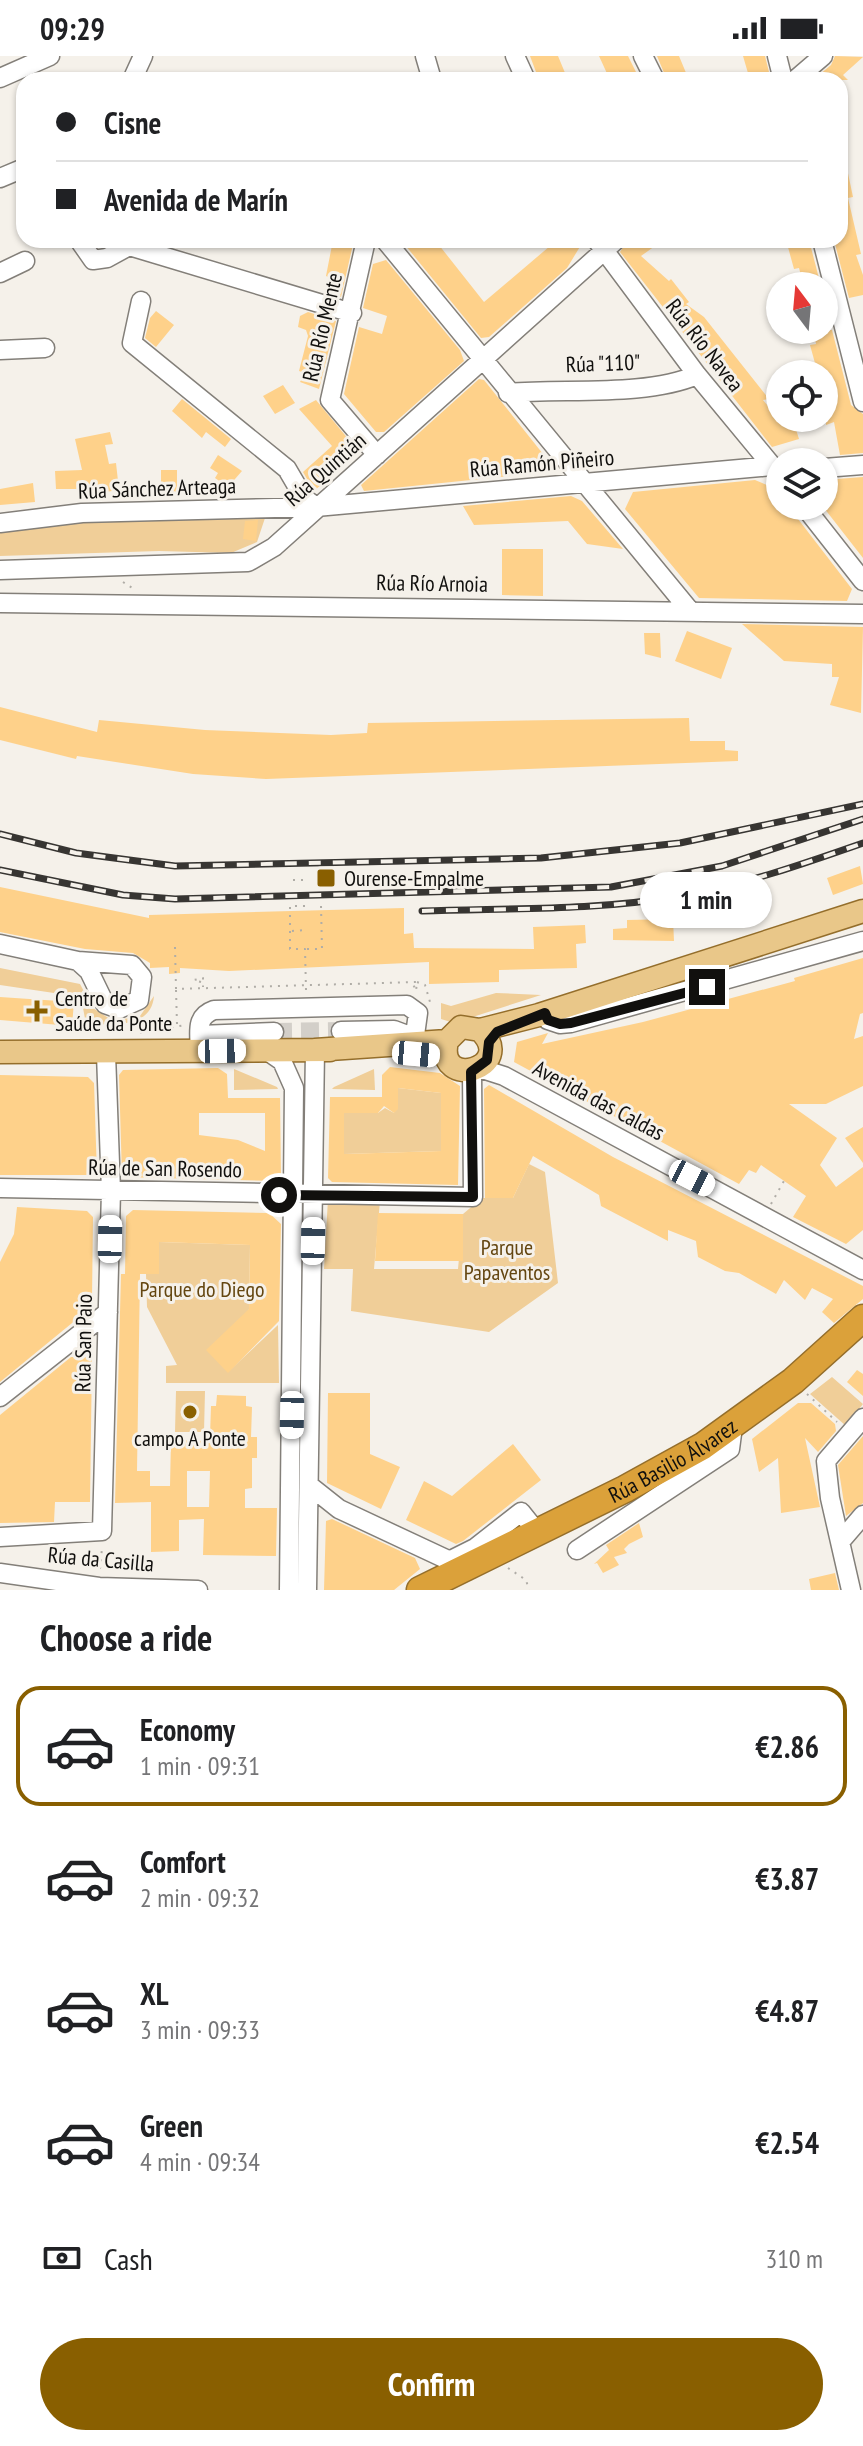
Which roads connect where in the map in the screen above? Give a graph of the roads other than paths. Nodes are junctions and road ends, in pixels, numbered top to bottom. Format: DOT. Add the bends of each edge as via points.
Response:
graph roads {
  1 [pos="50,56"];
  2 [pos="823,56"];
  3 [pos="28,61"];
  4 [pos="804,72"];
  5 [pos="0,78"];
  6 [pos="85,248"];
  7 [pos="125,248"];
  8 [pos="136,248"];
  9 [pos="364,248"];
  10 [pos="391,248"];
  11 [pos="601,248"];
  12 [pos="608,248"];
  13 [pos="824,248"];
  14 [pos="25,261"];
  15 [pos="0,273"];
  16 [pos="141,301"];
  17 [pos="352,313"];
  18 [pos="45,348"];
  19 [pos="0,350"];
  20 [pos="483,361"];
  21 [pos="697,375"];
  22 [pos="508,393"];
  23 [pos="863,402"];
  24 [pos="377,455"];
  25 [pos="766,458"];
  26 [pos="863,465"];
  27 [pos="838,467"];
  28 [pos="766,473"];
  29 [pos="582,482"];
  30 [pos="316,507"];
  31 [pos="815,520"];
  32 [pos="0,523"];
  33 [pos="0,570"];
  34 [pos="863,581"];
  35 [pos="0,603"];
  36 [pos="691,612"];
  37 [pos="863,614"];
  38 [pos="863,911"];
  39 [pos="863,941"];
  40 [pos="0,944"];
  41 [pos="725,956"];
  42 [pos="78,961"];
  43 [pos="735,979"];
  44 [pos="592,1007"];
  45 [pos="341,1031"];
  46 [pos="484,1036"];
  47 [pos="421,1040"];
  48 [pos="270,1041"];
  49 [pos="200,1043"];
  50 [pos="447,1049"];
  51 [pos="315,1050"];
  52 [pos="0,1052"];
  53 [pos="106,1054"];
  54 [pos="476,1069"];
  55 [pos="0,1188"];
  56 [pos="111,1191"];
  57 [pos="294,1195"];
  58 [pos="314,1195"];
  59 [pos="863,1270"];
  60 [pos="108,1312"];
  61 [pos="863,1318"];
  62 [pos="0,1397"];
  63 [pos="863,1418"];
  64 [pos="733,1426"];
  65 [pos="856,1440"];
  66 [pos="310,1486"];
  67 [pos="863,1515"];
  68 [pos="0,1537"];
  69 [pos="840,1542"];
  70 [pos="577,1550"];
  71 [pos="455,1566"];
  72 [pos="0,1573"];
  73 [pos="198,1590"];
  74 [pos="289,1590"];
  75 [pos="307,1590"];
  76 [pos="420,1590"];
  77 [pos="441,1590"];
  78 [pos="851,1590"];
  1 -- 3 [label="street"];
  2 -- 4 [label="street"];
  3 -- 5 [label="street"];
  6 -- 7 [label="street" via="93,260"];
  8 -- 17 [label="street"];
  9 -- 17 [label="street, Rúa Río Mente"];
  10 -- 20 [label="street"];
  11 -- 20 [label="street, Rúa Quintián"];
  12 -- 21 [label="street, Rúa Río Navea"];
  13 -- 23 [label="street"];
  14 -- 15 [label="street"];
  16 -- 30 [label="street" via="132,343 287,469 304,498"];
  17 -- 24 [label="street, Rúa Río Mente" via="330,400"];
  18 -- 19 [label="street"];
  20 -- 22 [label="street"];
  20 -- 24 [label="street, Rúa Quintián"];
  21 -- 22 [label="street, Rúa \"110\"" via="679,383 631,388"];
  21 -- 25 [label="street, Rúa Río Navea"];
  22 -- 29 [label="street"];
  24 -- 30 [label="street, Rúa Quintián"];
  26 -- 27 [label="street"];
  28 -- 29 [label="street, Rúa Ramón Piñeiro"];
  29 -- 30 [label="street, Rúa Ramón Piñeiro"];
  29 -- 36 [label="street"];
  30 -- 32 [label="street, Rúa Sánchez Arteaga" via="82,513"];
  30 -- 33 [label="street, Rúa Quintián" via="274,547 248,562"];
  31 -- 34 [label="street"];
  35 -- 36 [label="street, Rúa Río Arnoia"];
  36 -- 37 [label="street, Rúa Río Arnoia"];
  38 -- 41 [label="main road"];
  39 -- 43 [label="street"];
  40 -- 42 [label="street"];
  41 -- 43 [label="street"];
  41 -- 44 [label="main road"];
  43 -- 44 [label="street"];
  44 -- 46 [label="main road" via="540,1014"];
  45 -- 47 [label="street" via="394,1030"];
  46 -- 50 [label="main road" via="461,1027"];
  46 -- 54 [label="main road" via="489,1057"];
  47 -- 49 [label="street" via="414,1031 418,1013 407,1005 214,1010 203,1015"];
  47 -- 50 [label="main road"];
  47 -- 51 [label="main road"];
  48 -- 49 [label="main road"];
  48 -- 51 [label="main road"];
  48 -- 57 [label="street" via="294,1088"];
  49 -- 53 [label="main road"];
  50 -- 51 [label="main road"];
  50 -- 54 [label="main road" via="457,1068"];
  51 -- 58 [label="street"];
  52 -- 53 [label="main road"];
  53 -- 56 [label="street, Rúa San Paio"];
  54 -- 58 [label="street, Rúa de San Rosendo" via="473,1197"];
  54 -- 59 [label="street, Avenida das Caldas" via="504,1076"];
  55 -- 56 [label="street, Rúa de San Rosendo"];
  56 -- 57 [label="street, Rúa de San Rosendo"];
  56 -- 60 [label="street, Rúa San Paio"];
  57 -- 58 [label="street, Rúa de San Rosendo"];
  57 -- 74 [label="street"];
  58 -- 66 [label="street"];
  60 -- 62 [label="street"];
  60 -- 68 [label="street, Rúa San Paio" via="102,1531"];
  61 -- 64 [label="highway, Rúa Basilio Álvarez"];
  63 -- 65 [label="street"];
  64 -- 70 [label="street" via="730,1449"];
  64 -- 71 [label="highway, Rúa Basilio Álvarez" via="670,1465 537,1532"];
  65 -- 69 [label="street" via="826,1461"];
  66 -- 71 [label="street" via="339,1509"];
  66 -- 75 [label="street"];
  67 -- 69 [label="street"];
  69 -- 78 [label="street"];
  71 -- 76 [label="highway, Rúa Basilio Álvarez"];
  71 -- 77 [label="highway, Rúa Basilio Álvarez"];
  72 -- 73 [label="street, Rúa da Casilla" via="99,1587"];
}
